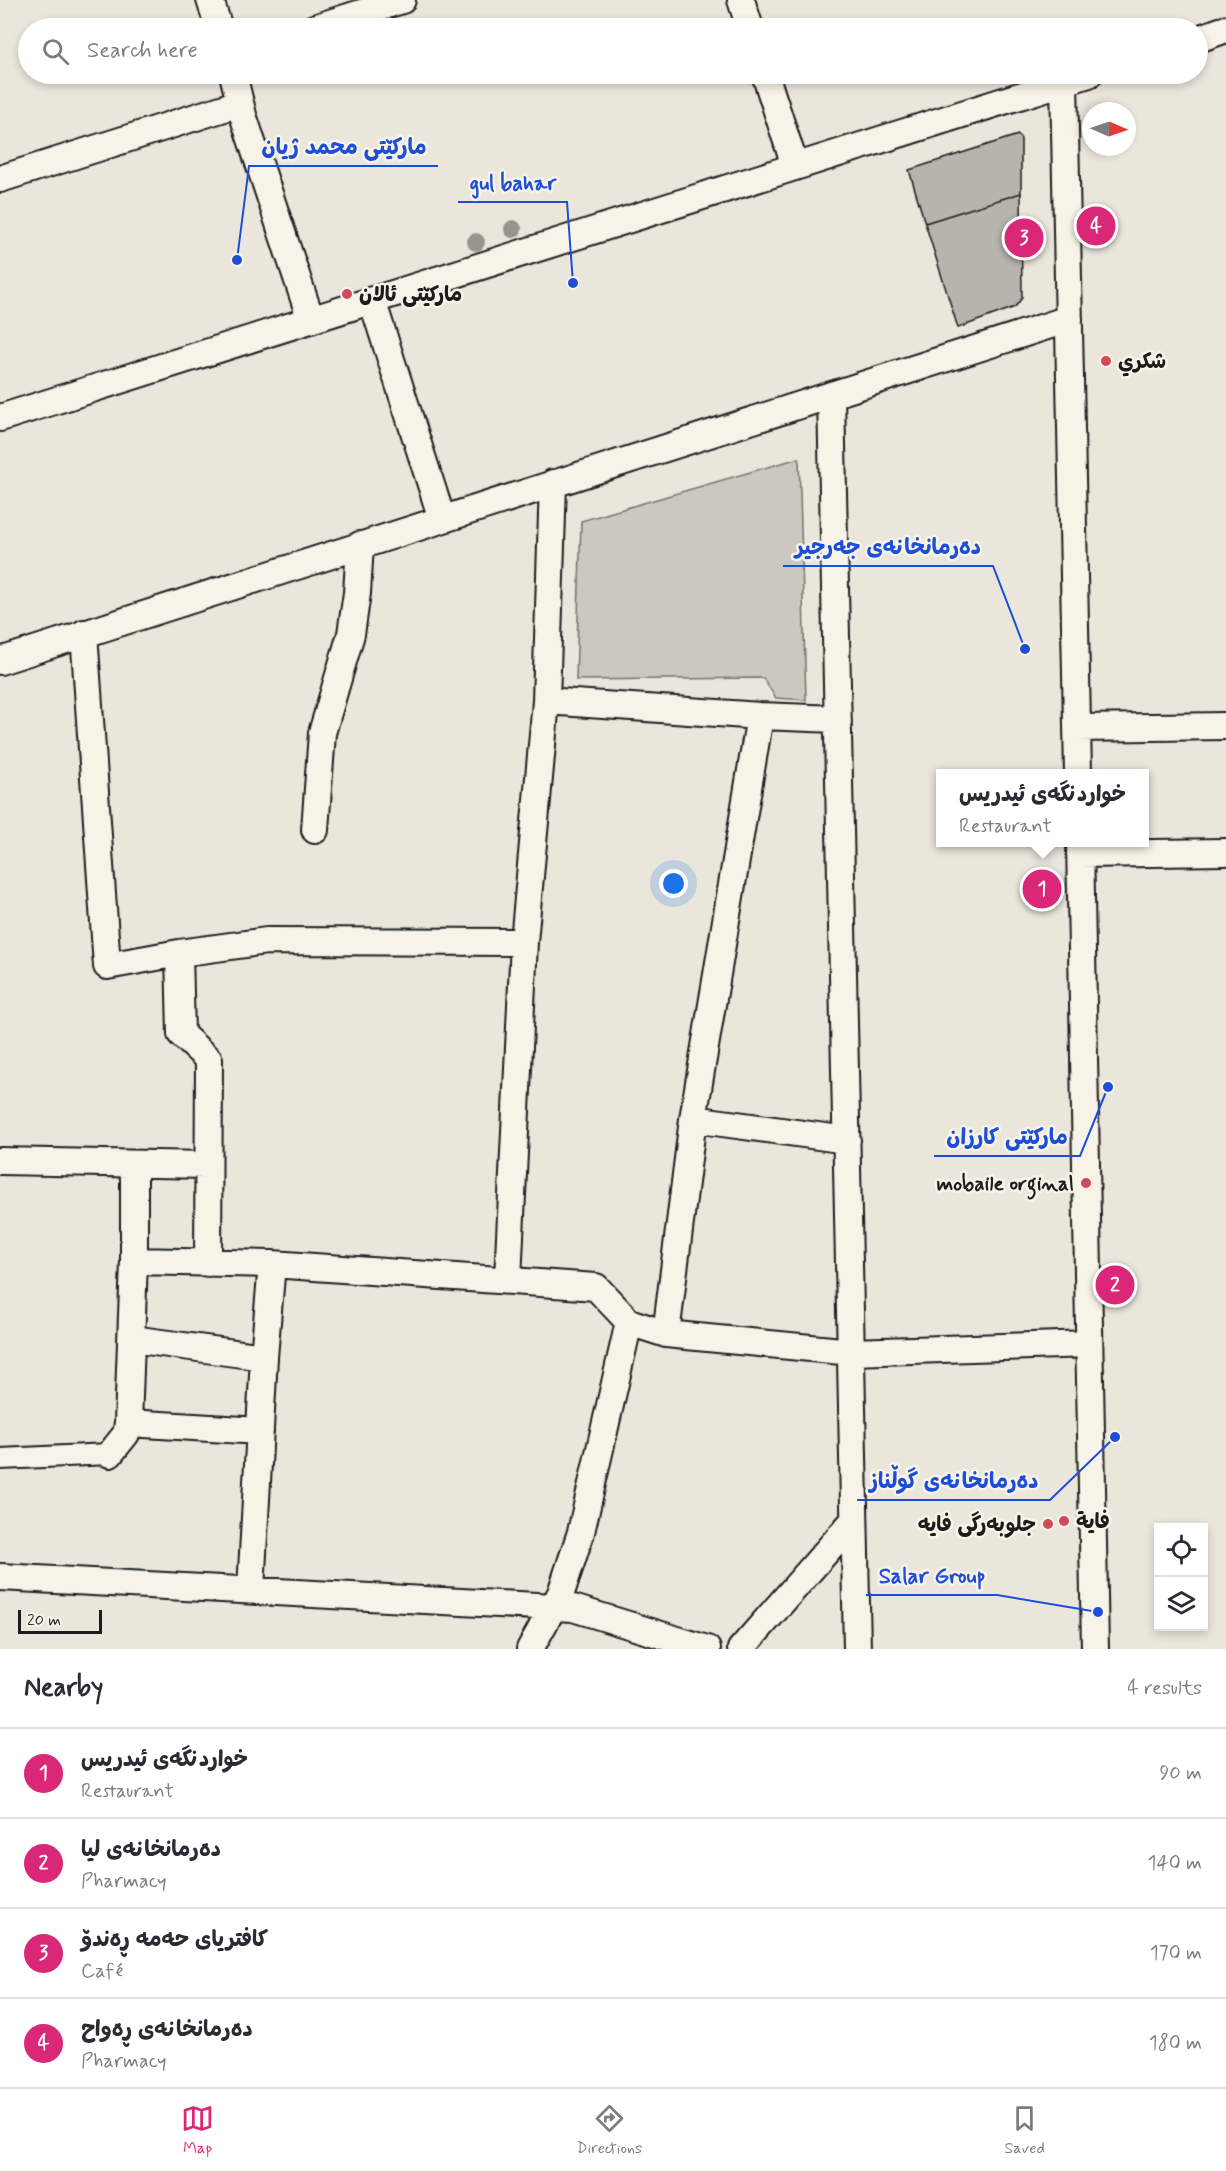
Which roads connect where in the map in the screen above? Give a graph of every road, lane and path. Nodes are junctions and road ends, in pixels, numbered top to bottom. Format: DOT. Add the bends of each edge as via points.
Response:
graph roads {
  1 [pos="210,0"];
  2 [pos="402,0"];
  3 [pos="741,0"];
  4 [pos="216,18"];
  5 [pos="345,18"];
  6 [pos="747,18"];
  7 [pos="1226,29"];
  8 [pos="1208,35"];
  9 [pos="235,84"];
  10 [pos="768,84"];
  11 [pos="1055,84"];
  12 [pos="1064,84"];
  13 [pos="240,103"];
  14 [pos="795,166"];
  15 [pos="0,178"];
  16 [pos="372,300"];
  17 [pos="1069,319"];
  18 [pos="311,320"];
  19 [pos="831,394"];
  20 [pos="0,418"];
  21 [pos="553,483"];
  22 [pos="442,519"];
  23 [pos="360,545"];
  24 [pos="84,633"];
  25 [pos="0,661"];
  26 [pos="546,701"];
  27 [pos="760,716"];
  28 [pos="836,718"];
  29 [pos="1226,726"];
  30 [pos="1077,729"];
  31 [pos="1078,769"];
  32 [pos="315,830"];
  33 [pos="1080,848"];
  34 [pos="1226,852"];
  35 [pos="524,942"];
  36 [pos="179,953"];
  37 [pos="693,1119"];
  38 [pos="847,1140"];
  39 [pos="0,1161"];
  40 [pos="134,1164"];
  41 [pos="207,1165"];
  42 [pos="134,1261"];
  43 [pos="208,1263"];
  44 [pos="272,1264"];
  45 [pos="508,1279"];
  46 [pos="629,1322"];
  47 [pos="666,1334"];
  48 [pos="132,1339"];
  49 [pos="1089,1344"];
  50 [pos="852,1352"];
  51 [pos="264,1357"];
  52 [pos="128,1423"];
  53 [pos="260,1431"];
  54 [pos="110,1454"];
  55 [pos="0,1459"];
  56 [pos="854,1520"];
  57 [pos="0,1577"];
  58 [pos="251,1589"];
  59 [pos="554,1606"];
  60 [pos="530,1649"];
  61 [pos="706,1649"];
  62 [pos="741,1649"];
  63 [pos="856,1649"];
  64 [pos="1095,1649"];
  1 -- 4 [label="street"];
  2 -- 5 [label="street"];
  3 -- 6 [label="street"];
  7 -- 8 [label="street"];
  9 -- 13 [label="street"];
  10 -- 14 [label="street"];
  11 -- 14 [label="street"];
  12 -- 17 [label="street"];
  13 -- 15 [label="street"];
  13 -- 18 [label="street"];
  14 -- 16 [label="street"];
  16 -- 18 [label="street"];
  16 -- 22 [label="street"];
  17 -- 19 [label="street"];
  17 -- 30 [label="street"];
  18 -- 20 [label="street"];
  19 -- 21 [label="street"];
  19 -- 28 [label="street"];
  21 -- 22 [label="street"];
  21 -- 26 [label="street"];
  22 -- 23 [label="street"];
  23 -- 24 [label="street"];
  23 -- 32 [label="street" via="351,634 322,733"];
  24 -- 25 [label="street"];
  24 -- 36 [label="street" via="107,966"];
  26 -- 27 [label="street"];
  26 -- 35 [label="street"];
  27 -- 28 [label="street"];
  27 -- 37 [label="street"];
  28 -- 38 [label="street"];
  29 -- 30 [label="street"];
  30 -- 31 [label="street"];
  33 -- 34 [label="street"];
  33 -- 49 [label="street"];
  35 -- 36 [label="street" via="267,941"];
  35 -- 45 [label="street"];
  36 -- 41 [label="street" via="181,1034 209,1060"];
  37 -- 38 [label="street"];
  37 -- 47 [label="street"];
  38 -- 50 [label="street"];
  39 -- 40 [label="street"];
  40 -- 41 [label="street"];
  40 -- 42 [label="street"];
  41 -- 43 [label="street"];
  42 -- 43 [label="street"];
  42 -- 48 [label="street"];
  43 -- 44 [label="street"];
  44 -- 45 [label="street"];
  44 -- 51 [label="street"];
  45 -- 46 [label="street" via="596,1287"];
  46 -- 47 [label="street"];
  46 -- 59 [label="street" via="581,1532"];
  47 -- 50 [label="street"];
  48 -- 51 [label="street"];
  48 -- 52 [label="street"];
  49 -- 50 [label="street"];
  49 -- 64 [label="street"];
  50 -- 56 [label="street"];
  51 -- 53 [label="street"];
  52 -- 53 [label="street"];
  52 -- 54 [label="street" via="126,1434"];
  53 -- 58 [label="street"];
  54 -- 55 [label="street"];
  56 -- 62 [label="street"];
  56 -- 63 [label="street"];
  57 -- 58 [label="street"];
  58 -- 59 [label="street"];
  59 -- 60 [label="street"];
  59 -- 61 [label="street" via="573,1608"];
}
